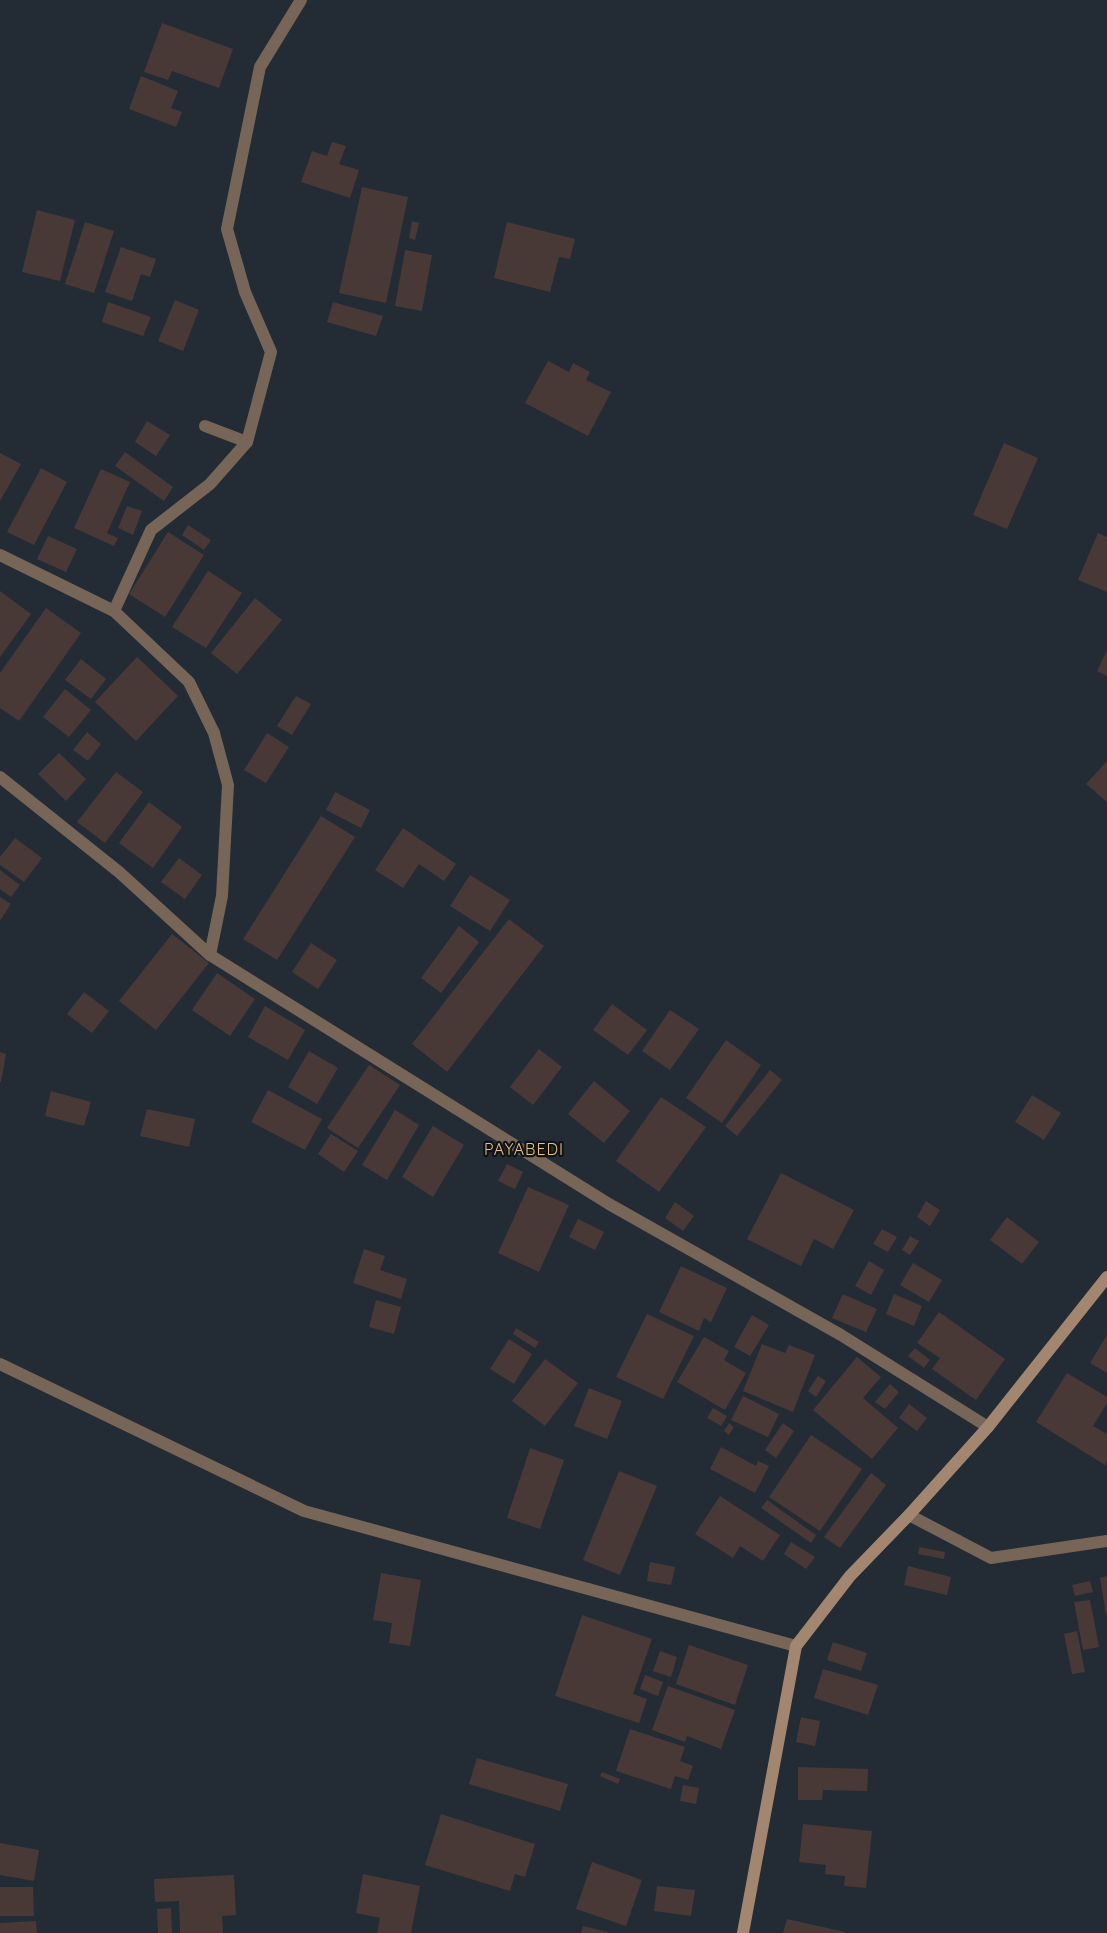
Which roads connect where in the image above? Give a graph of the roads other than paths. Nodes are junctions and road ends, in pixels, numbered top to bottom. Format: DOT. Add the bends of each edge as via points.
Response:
graph roads {
  1 [pos="301,0"];
  2 [pos="206,426"];
  3 [pos="247,442"];
  4 [pos="0,554"];
  5 [pos="114,611"];
  6 [pos="0,777"];
  7 [pos="210,955"];
  8 [pos="1107,1277"];
  9 [pos="0,1364"];
  10 [pos="988,1426"];
  11 [pos="909,1515"];
  12 [pos="1107,1541"];
  13 [pos="796,1646"];
  14 [pos="743,1933"];
  1 -- 3 [label="street" via="260,67 227,229 246,292 271,352"];
  2 -- 3 [label="street"];
  3 -- 5 [label="street" via="210,484 151,530"];
  4 -- 5 [label="street"];
  5 -- 7 [label="street" via="189,682 214,733 228,785 222,896"];
  6 -- 7 [label="street" via="119,872"];
  7 -- 10 [label="street" via="609,1204 841,1335"];
  8 -- 10 [label="street"];
  9 -- 13 [label="street" via="304,1511"];
  10 -- 11 [label="street"];
  11 -- 12 [label="street" via="991,1558"];
  11 -- 13 [label="street" via="850,1576"];
  13 -- 14 [label="street"];
}
